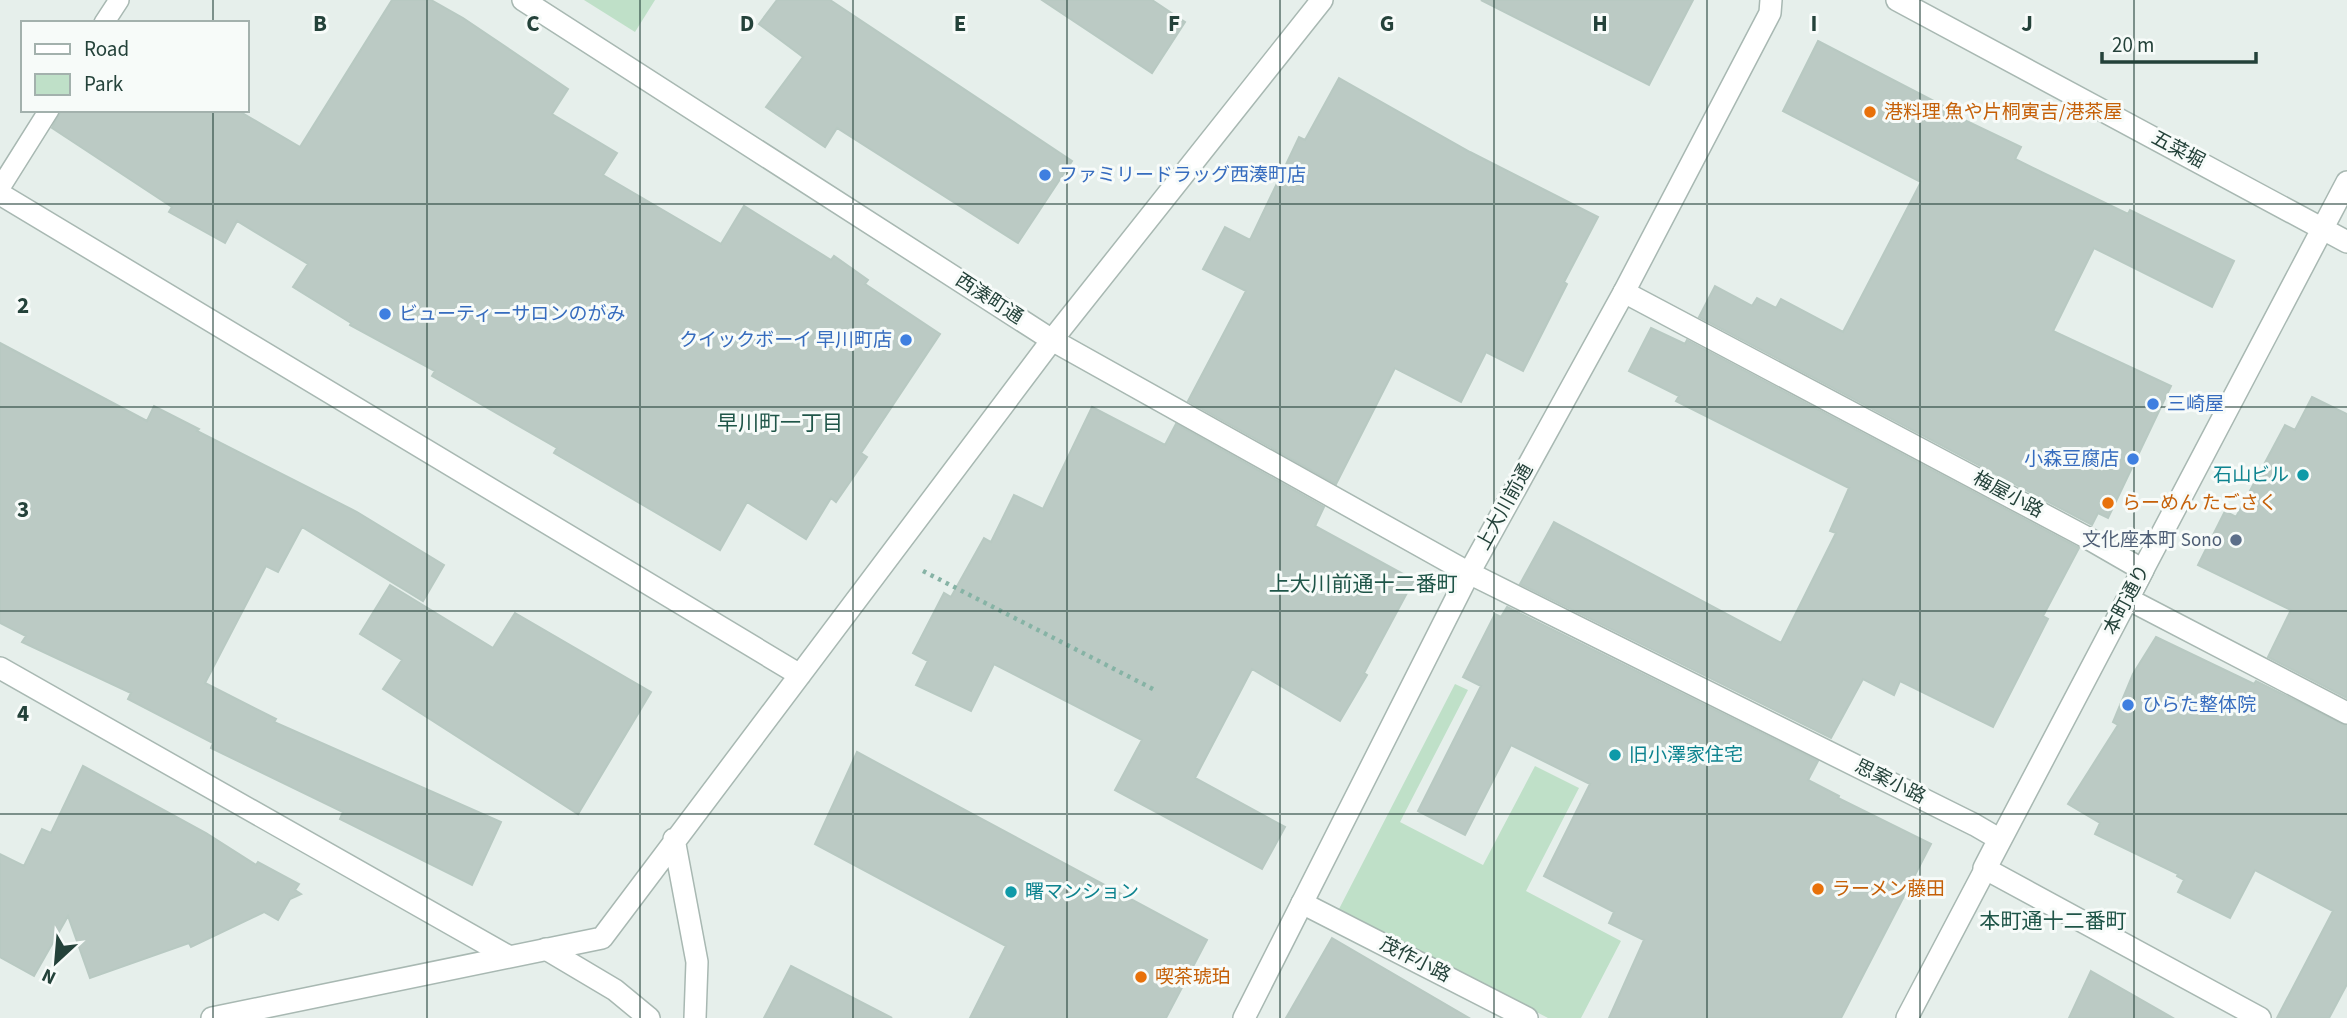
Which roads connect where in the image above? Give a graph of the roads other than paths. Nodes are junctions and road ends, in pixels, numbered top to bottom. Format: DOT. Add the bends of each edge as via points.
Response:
graph roads {
  1 [pos="119,0"];
  2 [pos="523,0"];
  3 [pos="1322,0"];
  4 [pos="1770,0"];
  5 [pos="1897,0"];
  6 [pos="105,21"];
  7 [pos="48,112"];
  8 [pos="2347,183"];
  9 [pos="0,188"];
  10 [pos="0,194"];
  11 [pos="2322,227"];
  12 [pos="2347,242"];
  13 [pos="1624,292"];
  14 [pos="1052,340"];
  15 [pos="2143,570"];
  16 [pos="1469,573"];
  17 [pos="2128,599"];
  18 [pos="0,668"];
  19 [pos="800,675"];
  20 [pos="2347,713"];
  21 [pos="674,839"];
  22 [pos="1999,839"];
  23 [pos="1984,868"];
  24 [pos="1302,903"];
  25 [pos="546,949"];
  26 [pos="506,955"];
  27 [pos="212,1018"];
  28 [pos="649,1018"];
  29 [pos="695,1018"];
  30 [pos="1244,1018"];
  31 [pos="1527,1018"];
  32 [pos="1907,1018"];
  33 [pos="2260,1018"];
  1 -- 6 [label="lane"];
  2 -- 14 [label="street, 西湊町通"];
  3 -- 14 [label="street"];
  4 -- 13 [label="street, 上大川前通" via="1770,13"];
  5 -- 11 [label="street, 五菜堀"];
  7 -- 9 [label="lane"];
  8 -- 11 [label="street, 本町通り"];
  10 -- 19 [label="street"];
  11 -- 12 [label="street, 五菜堀"];
  11 -- 15 [label="street, 本町通り"];
  13 -- 15 [label="street, 梅屋小路"];
  13 -- 16 [label="street, 上大川前通"];
  14 -- 16 [label="street, 西湊町通"];
  14 -- 19 [label="street"];
  15 -- 17 [label="street"];
  16 -- 22 [label="street, 思案小路"];
  16 -- 24 [label="street, 上大川前通"];
  17 -- 20 [label="street"];
  17 -- 22 [label="street, 本町通り"];
  18 -- 26 [label="street"];
  19 -- 21 [label="street"];
  21 -- 25 [label="street" via="602,938"];
  21 -- 29 [label="street" via="697,962"];
  22 -- 23 [label="street"];
  23 -- 32 [label="street"];
  23 -- 33 [label="street"];
  24 -- 30 [label="street, 上大川前通"];
  24 -- 31 [label="street, 茂作小路"];
  25 -- 26 [label="street"];
  25 -- 28 [label="street" via="615,989"];
  26 -- 27 [label="street"];
}
